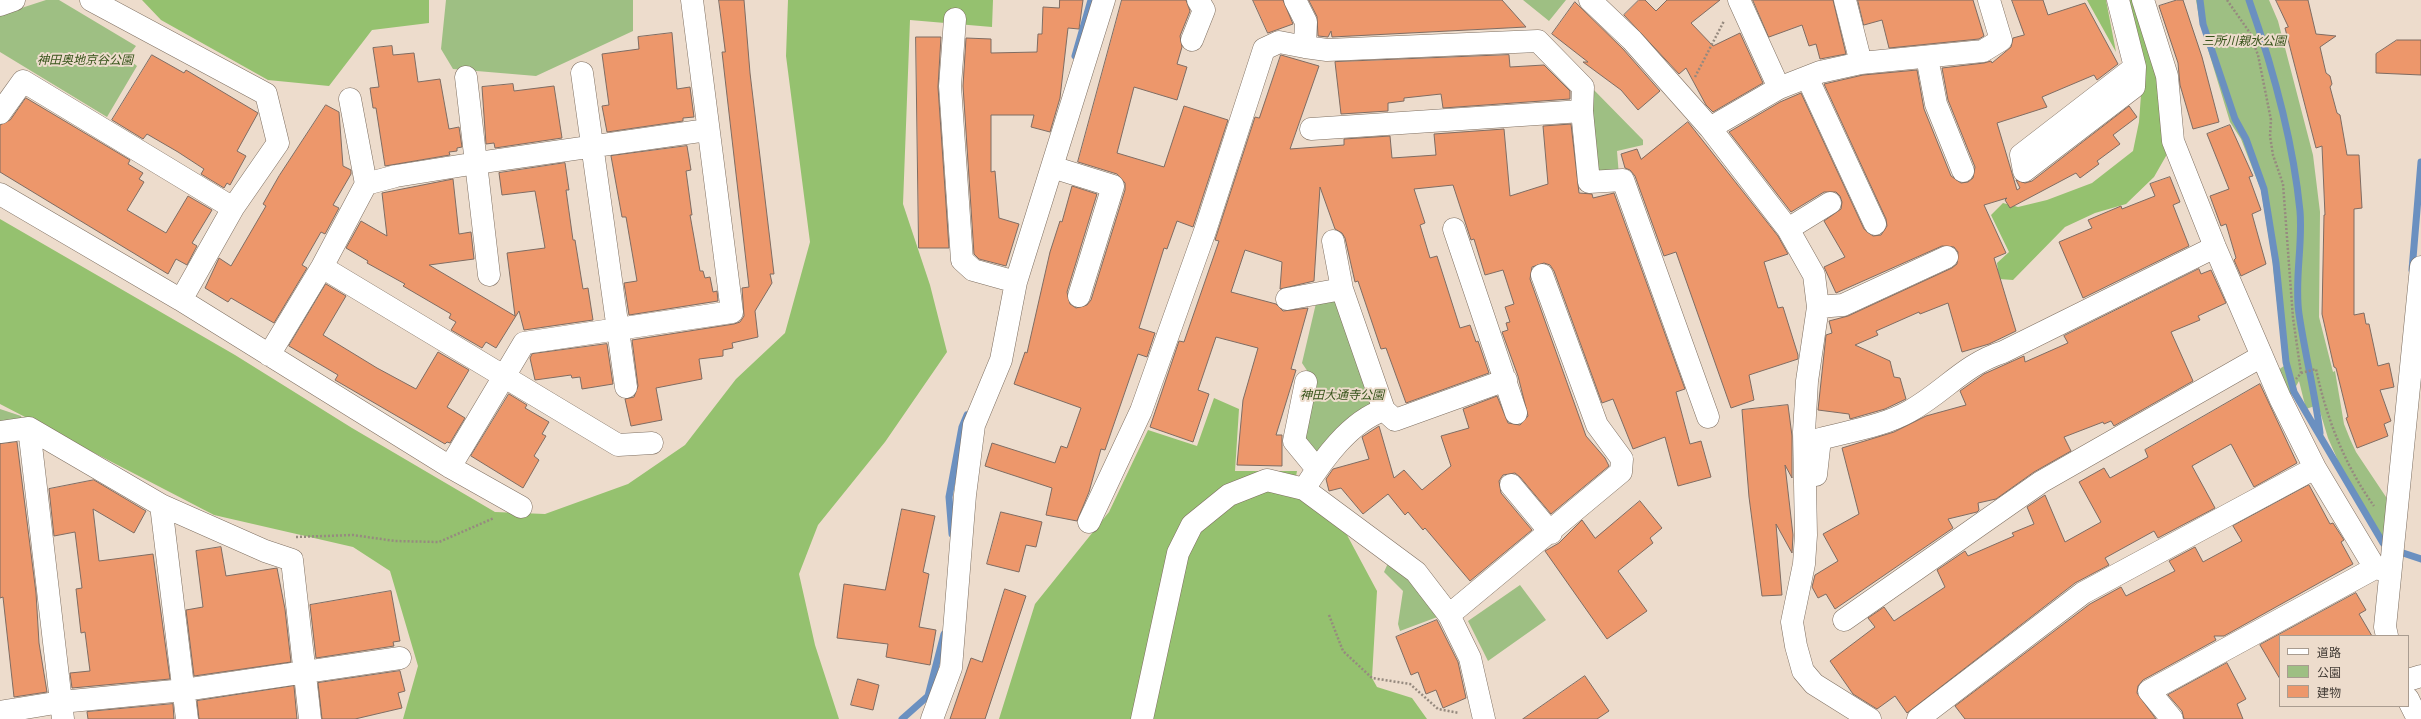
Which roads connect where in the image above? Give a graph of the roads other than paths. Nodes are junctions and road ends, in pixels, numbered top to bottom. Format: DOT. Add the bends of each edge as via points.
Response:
graph roads {
  1 [pos="14,0"];
  2 [pos="91,0"];
  3 [pos="692,0"];
  4 [pos="1104,0"];
  5 [pos="1198,0"];
  6 [pos="1295,0"];
  7 [pos="1590,0"];
  8 [pos="1739,0"];
  9 [pos="1845,0"];
  10 [pos="1989,0"];
  11 [pos="2118,0"];
  12 [pos="2143,0"];
  13 [pos="0,5"];
  14 [pos="955,19"];
  15 [pos="1192,40"];
  16 [pos="1305,47"];
  17 [pos="1927,57"];
  18 [pos="1862,64"];
  19 [pos="2135,67"];
  20 [pos="582,73"];
  21 [pos="466,77"];
  22 [pos="1807,77"];
  23 [pos="1779,88"];
  24 [pos="350,98"];
  25 [pos="1582,111"];
  26 [pos="0,113"];
  27 [pos="1710,128"];
  28 [pos="1311,129"];
  29 [pos="707,130"];
  30 [pos="592,147"];
  31 [pos="477,163"];
  32 [pos="1052,168"];
  33 [pos="1964,171"];
  34 [pos="366,184"];
  35 [pos="0,194"];
  36 [pos="1830,203"];
  37 [pos="233,208"];
  38 [pos="1875,224"];
  39 [pos="1454,229"];
  40 [pos="1788,229"];
  41 [pos="1333,241"];
  42 [pos="2215,247"];
  43 [pos="1947,257"];
  44 [pos="322,267"];
  45 [pos="2421,267"];
  46 [pos="489,275"];
  47 [pos="1542,275"];
  48 [pos="1016,282"];
  49 [pos="1342,289"];
  50 [pos="1079,296"];
  51 [pos="1287,299"];
  52 [pos="181,300"];
  53 [pos="1818,307"];
  54 [pos="617,328"];
  55 [pos="268,355"];
  56 [pos="2262,356"];
  57 [pos="2417,357"];
  58 [pos="503,376"];
  59 [pos="1506,380"];
  60 [pos="1306,382"];
  61 [pos="626,387"];
  62 [pos="1384,410"];
  63 [pos="1516,413"];
  64 [pos="1708,417"];
  65 [pos="29,428"];
  66 [pos="0,432"];
  67 [pos="652,443"];
  68 [pos="450,467"];
  69 [pos="2315,468"];
  70 [pos="1317,469"];
  71 [pos="1511,485"];
  72 [pos="1304,489"];
  73 [pos="1804,501"];
  74 [pos="161,505"];
  75 [pos="521,506"];
  76 [pos="1089,522"];
  77 [pos="1551,533"];
  78 [pos="2382,570"];
  79 [pos="1449,615"];
  80 [pos="1844,620"];
  81 [pos="2387,635"];
  82 [pos="400,658"];
  83 [pos="305,673"];
  84 [pos="2421,676"];
  85 [pos="2409,680"];
  86 [pos="184,690"];
  87 [pos="2409,701"];
  88 [pos="62,710"];
  89 [pos="0,712"];
  90 [pos="1483,718"];
  91 [pos="187,719"];
  92 [pos="310,719"];
  93 [pos="932,719"];
  94 [pos="1142,719"];
  95 [pos="1870,719"];
  96 [pos="1918,719"];
  97 [pos="2172,719"];
  98 [pos="2418,719"];
  1 -- 13 [label="street"];
  2 -- 37 [label="street" via="266,94 278,142"];
  3 -- 29 [label="street"];
  4 -- 32 [label="street"];
  5 -- 15 [label="street" via="1204,10"];
  6 -- 16 [label="street" via="1306,22"];
  7 -- 27 [label="street" via="1632,40"];
  8 -- 23 [label="street"];
  9 -- 18 [label="street"];
  10 -- 17 [label="street" via="2001,40 1983,51"];
  11 -- 19 [label="street"];
  12 -- 42 [label="street" via="2167,76 2173,141"];
  14 -- 48 [label="street" via="950,86 962,260 973,270"];
  16 -- 25 [label="street" via="1327,50 1538,41 1583,87"];
  16 -- 76 [label="street" via="1279,42 1264,49 1205,231 1141,410"];
  17 -- 18 [label="street"];
  17 -- 33 [label="street" via="1936,104"];
  18 -- 22 [label="street"];
  19 -- 19 [label="street" via="2021,155 2024,171 2134,87"];
  20 -- 30 [label="street"];
  21 -- 31 [label="street"];
  22 -- 23 [label="street"];
  22 -- 38 [label="street"];
  23 -- 27 [label="street"];
  24 -- 34 [label="street"];
  25 -- 28 [label="street"];
  25 -- 64 [label="street" via="1589,182 1623,180"];
  26 -- 37 [label="street" via="23,81"];
  27 -- 40 [label="street"];
  29 -- 30 [label="street"];
  29 -- 54 [label="street" via="732,312"];
  30 -- 31 [label="street"];
  30 -- 54 [label="street"];
  31 -- 34 [label="street" via="396,176"];
  31 -- 46 [label="street"];
  32 -- 48 [label="street"];
  32 -- 50 [label="street" via="1112,186"];
  34 -- 44 [label="street"];
  35 -- 52 [label="street"];
  36 -- 40 [label="street"];
  37 -- 52 [label="street"];
  39 -- 59 [label="street"];
  40 -- 53 [label="street" via="1814,275"];
  41 -- 49 [label="street"];
  42 -- 56 [label="street"];
  42 -- 73 [label="street" via="2003,352 1980,360 1898,418 1820,439 1815,487"];
  43 -- 53 [label="street" via="1843,305"];
  44 -- 55 [label="street"];
  44 -- 58 [label="street"];
  45 -- 57 [label="street"];
  47 -- 77 [label="street" via="1597,426 1622,459 1621,472"];
  48 -- 93 [label="street" via="1001,360 974,425 964,496 951,668"];
  49 -- 51 [label="street"];
  49 -- 62 [label="street"];
  52 -- 55 [label="street"];
  53 -- 73 [label="street" via="1807,381"];
  54 -- 58 [label="street" via="524,343"];
  54 -- 61 [label="street"];
  55 -- 68 [label="street"];
  56 -- 69 [label="street"];
  56 -- 80 [label="street" via="2041,482"];
  57 -- 78 [label="street" via="2396,524"];
  58 -- 67 [label="street" via="618,445"];
  58 -- 68 [label="street"];
  59 -- 62 [label="street" via="1395,420"];
  59 -- 63 [label="street"];
  60 -- 70 [label="street" via="1294,441"];
  62 -- 70 [label="street" via="1371,414 1337,444"];
  65 -- 66 [label="street"];
  65 -- 74 [label="street"];
  65 -- 88 [label="street"];
  68 -- 75 [label="street"];
  69 -- 78 [label="street"];
  69 -- 96 [label="street" via="2083,593"];
  70 -- 72 [label="street"];
  71 -- 77 [label="street"];
  72 -- 79 [label="street" via="1416,572"];
  72 -- 94 [label="street" via="1267,480 1229,495 1192,525 1178,553"];
  73 -- 95 [label="street" via="1804,564 1792,622 1803,671 1814,684"];
  74 -- 83 [label="street" via="265,551 292,560"];
  74 -- 86 [label="street"];
  77 -- 79 [label="street"];
  78 -- 81 [label="street"];
  78 -- 97 [label="street" via="2148,690"];
  79 -- 90 [label="street" via="1470,658"];
  82 -- 83 [label="street"];
  83 -- 86 [label="street"];
  83 -- 92 [label="street"];
  84 -- 85 [label="street"];
  86 -- 88 [label="street"];
  86 -- 91 [label="street"];
  87 -- 98 [label="street"];
  88 -- 89 [label="street"];
}
